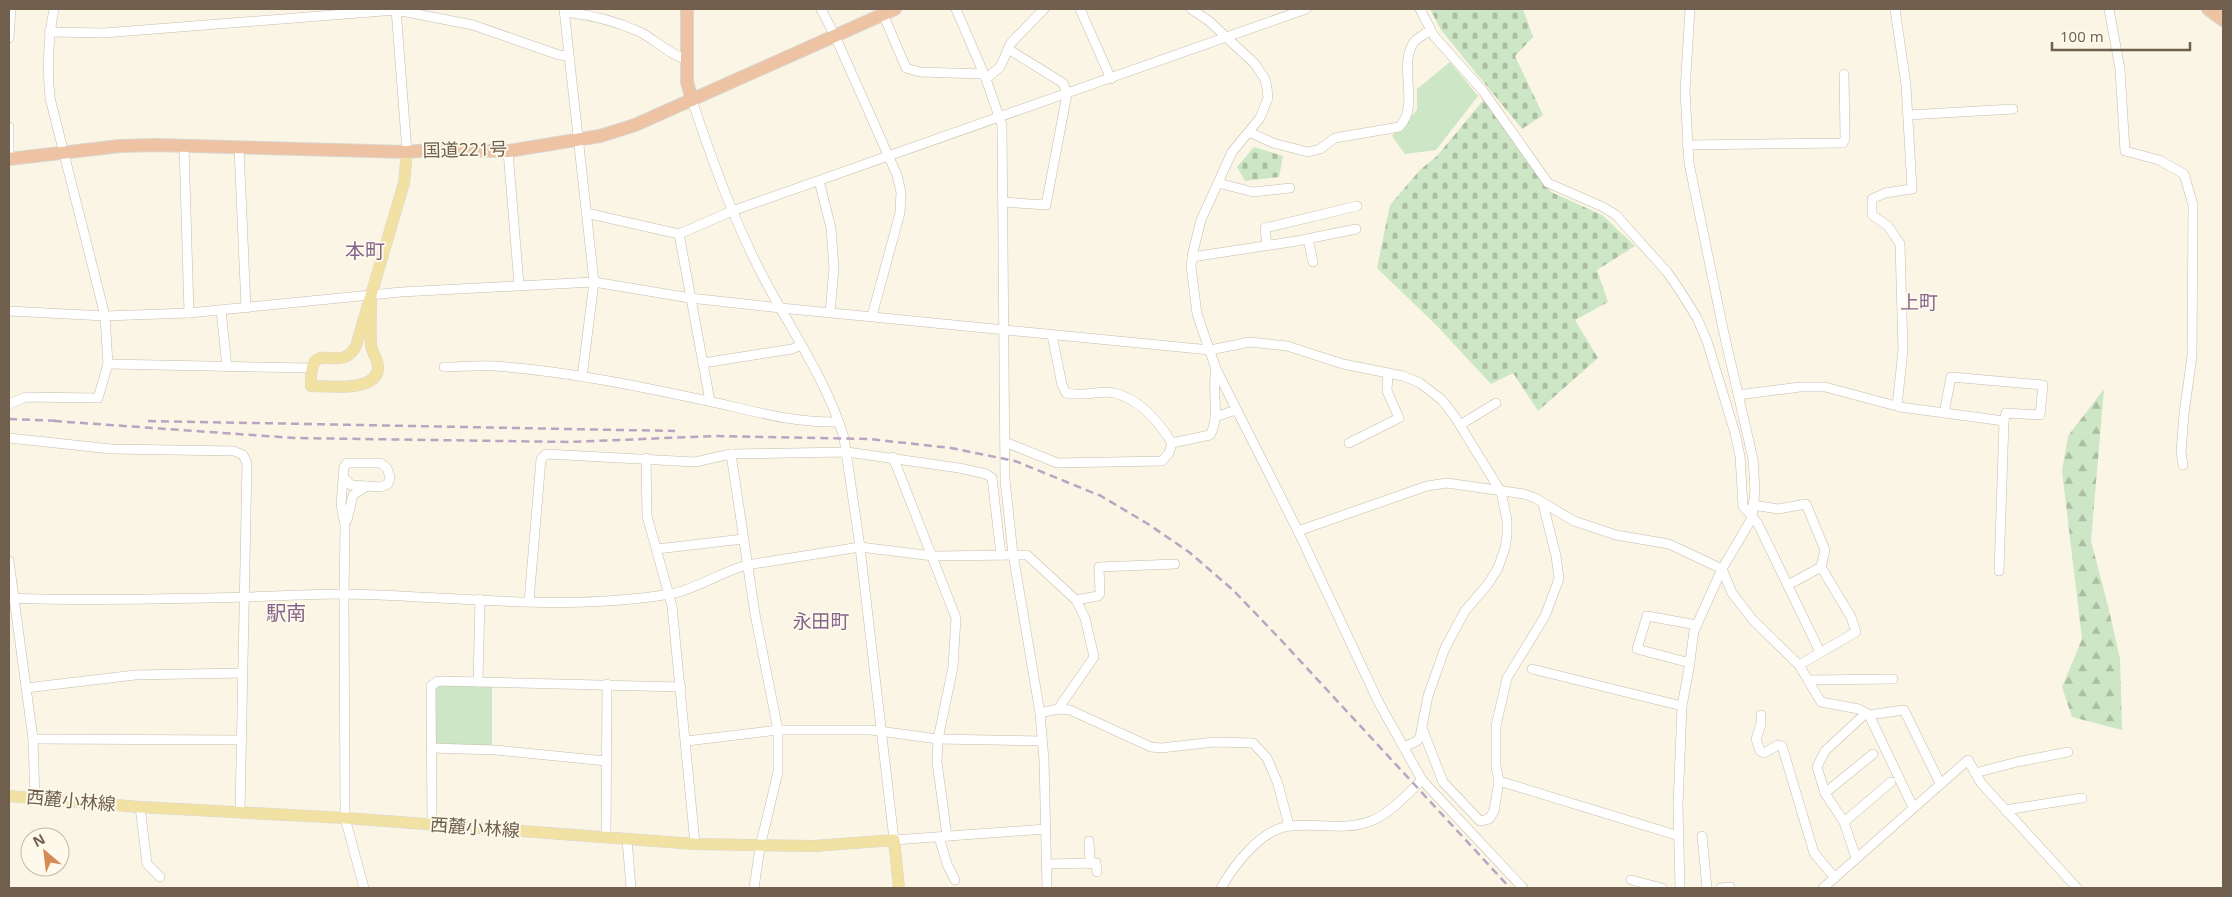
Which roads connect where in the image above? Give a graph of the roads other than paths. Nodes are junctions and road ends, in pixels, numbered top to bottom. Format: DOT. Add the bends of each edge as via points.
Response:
graph roads {
  1 [pos="11,9"];
  2 [pos="54,9"];
  3 [pos="396,9"];
  4 [pos="686,9"];
  5 [pos="821,9"];
  6 [pos="895,9"];
  7 [pos="956,9"];
  8 [pos="1044,9"];
  9 [pos="1080,9"];
  10 [pos="1191,9"];
  11 [pos="1306,9"];
  12 [pos="1420,9"];
  13 [pos="1690,9"];
  14 [pos="1895,9"];
  15 [pos="2109,9"];
  16 [pos="2208,9"];
  17 [pos="565,11"];
  18 [pos="883,14"];
  19 [pos="2223,20"];
  20 [pos="1430,30"];
  21 [pos="49,32"];
  22 [pos="835,36"];
  23 [pos="9,38"];
  24 [pos="1226,38"];
  25 [pos="1008,49"];
  26 [pos="569,56"];
  27 [pos="687,59"];
  28 [pos="1844,74"];
  29 [pos="985,77"];
  30 [pos="1111,79"];
  31 [pos="1067,94"];
  32 [pos="692,100"];
  33 [pos="2012,109"];
  34 [pos="1908,116"];
  35 [pos="1001,117"];
  36 [pos="9,127"];
  37 [pos="1249,132"];
  38 [pos="578,141"];
  39 [pos="1687,144"];
  40 [pos="184,146"];
  41 [pos="239,148"];
  42 [pos="508,150"];
  43 [pos="64,152"];
  44 [pos="407,152"];
  45 [pos="888,156"];
  46 [pos="9,159"];
  47 [pos="819,181"];
  48 [pos="1218,183"];
  49 [pos="1290,188"];
  50 [pos="1003,202"];
  51 [pos="1357,206"];
  52 [pos="732,211"];
  53 [pos="586,213"];
  54 [pos="1356,229"];
  55 [pos="679,234"];
  56 [pos="1308,239"];
  57 [pos="1267,246"];
  58 [pos="1192,257"];
  59 [pos="1313,262"];
  60 [pos="594,282"];
  61 [pos="520,285"];
  62 [pos="371,295"];
  63 [pos="690,298"];
  64 [pos="246,308"];
  65 [pos="781,308"];
  66 [pos="221,310"];
  67 [pos="9,311"];
  68 [pos="830,312"];
  69 [pos="189,313"];
  70 [pos="105,316"];
  71 [pos="872,316"];
  72 [pos="1003,330"];
  73 [pos="1052,335"];
  74 [pos="801,346"];
  75 [pos="1210,350"];
  76 [pos="702,363"];
  77 [pos="108,364"];
  78 [pos="227,367"];
  79 [pos="444,367"];
  80 [pos="310,368"];
  81 [pos="1216,369"];
  82 [pos="1388,373"];
  83 [pos="582,377"];
  84 [pos="1738,395"];
  85 [pos="710,401"];
  86 [pos="1496,403"];
  87 [pos="9,404"];
  88 [pos="1897,406"];
  89 [pos="1236,410"];
  90 [pos="1944,413"];
  91 [pos="1214,417"];
  92 [pos="2004,421"];
  93 [pos="839,422"];
  94 [pos="1460,424"];
  95 [pos="9,438"];
  96 [pos="1005,442"];
  97 [pos="1172,443"];
  98 [pos="1349,443"];
  99 [pos="847,452"];
  100 [pos="731,454"];
  101 [pos="893,457"];
  102 [pos="646,458"];
  103 [pos="2183,465"];
  104 [pos="344,478"];
  105 [pos="367,486"];
  106 [pos="1501,492"];
  107 [pos="1543,504"];
  108 [pos="1754,505"];
  109 [pos="1752,518"];
  110 [pos="345,526"];
  111 [pos="1298,531"];
  112 [pos="743,539"];
  113 [pos="860,547"];
  114 [pos="657,549"];
  115 [pos="1013,554"];
  116 [pos="1001,555"];
  117 [pos="933,556"];
  118 [pos="9,561"];
  119 [pos="747,564"];
  120 [pos="1175,564"];
  121 [pos="1821,567"];
  122 [pos="1722,570"];
  123 [pos="1999,571"];
  124 [pos="1788,585"];
  125 [pos="344,594"];
  126 [pos="669,594"];
  127 [pos="244,597"];
  128 [pos="11,598"];
  129 [pos="480,599"];
  130 [pos="1076,600"];
  131 [pos="529,601"];
  132 [pos="1697,625"];
  133 [pos="1820,652"];
  134 [pos="1690,663"];
  135 [pos="1799,665"];
  136 [pos="1532,669"];
  137 [pos="242,673"];
  138 [pos="1893,679"];
  139 [pos="1809,680"];
  140 [pos="478,682"];
  141 [pos="608,684"];
  142 [pos="681,686"];
  143 [pos="26,688"];
  144 [pos="1682,706"];
  145 [pos="1058,709"];
  146 [pos="1040,713"];
  147 [pos="1868,714"];
  148 [pos="1761,715"];
  149 [pos="1422,728"];
  150 [pos="778,730"];
  151 [pos="880,731"];
  152 [pos="34,739"];
  153 [pos="938,739"];
  154 [pos="241,740"];
  155 [pos="687,741"];
  156 [pos="1042,741"];
  157 [pos="1404,747"];
  158 [pos="431,748"];
  159 [pos="2068,752"];
  160 [pos="1873,754"];
  161 [pos="606,762"];
  162 [pos="1975,773"];
  163 [pos="1422,780"];
  164 [pos="1499,781"];
  165 [pos="1891,782"];
  166 [pos="1940,783"];
  167 [pos="1825,793"];
  168 [pos="9,796"];
  169 [pos="35,798"];
  170 [pos="2082,798"];
  171 [pos="140,807"];
  172 [pos="1912,807"];
  173 [pos="2005,810"];
  174 [pos="240,812"];
  175 [pos="346,818"];
  176 [pos="1844,822"];
  177 [pos="432,824"];
  178 [pos="1289,826"];
  179 [pos="1046,829"];
  180 [pos="943,836"];
  181 [pos="1679,836"];
  182 [pos="1702,836"];
  183 [pos="606,838"];
  184 [pos="627,839"];
  185 [pos="894,840"];
  186 [pos="1089,841"];
  187 [pos="695,844"];
  188 [pos="760,847"];
  189 [pos="1856,858"];
  190 [pos="1046,864"];
  191 [pos="1090,864"];
  192 [pos="1097,872"];
  193 [pos="160,877"];
  194 [pos="1835,878"];
  195 [pos="956,880"];
  196 [pos="1631,880"];
  197 [pos="364,888"];
  198 [pos="632,888"];
  199 [pos="754,888"];
  200 [pos="899,888"];
  201 [pos="1047,888"];
  202 [pos="1222,888"];
  203 [pos="1523,888"];
  204 [pos="1662,888"];
  205 [pos="1680,888"];
  206 [pos="1707,888"];
  207 [pos="1823,888"];
  208 [pos="2077,888"];
  1 -- 23 [label="street"];
  2 -- 21 [label="street"];
  3 -- 21 [label="street" via="104,33"];
  3 -- 26 [label="street" via="473,25"];
  3 -- 44 [label="street"];
  4 -- 27 [label="highway"];
  5 -- 22 [label="street"];
  6 -- 18 [label="highway, 国道221号"];
  7 -- 29 [label="street"];
  8 -- 25 [label="street"];
  9 -- 30 [label="street"];
  10 -- 24 [label="street"];
  11 -- 24 [label="street"];
  12 -- 20 [label="street"];
  13 -- 39 [label="street" via="1685,91"];
  14 -- 34 [label="street"];
  15 -- 103 [label="street" via="2120,69 2125,150 2159,160 2184,174 2193,205 2192,356 2184,414"];
  16 -- 19 [label="highway"];
  17 -- 26 [label="street"];
  17 -- 27 [label="street" via="593,15 632,29 679,59"];
  18 -- 22 [label="highway, 国道221号"];
  18 -- 29 [label="street" via="906,68"];
  20 -- 37 [label="street" via="1414,42 1409,58 1408,110 1399,127 1335,138 1320,149 1308,152 1273,143"];
  20 -- 109 [label="street" via="1483,91 1548,183 1616,215 1679,289 1707,341 1728,406 1740,456 1743,506"];
  21 -- 43 [label="street" via="47,74 50,98"];
  22 -- 32 [label="highway, 国道221号"];
  22 -- 45 [label="street"];
  24 -- 30 [label="street"];
  24 -- 37 [label="street" via="1255,64 1265,79 1268,98 1260,118"];
  25 -- 29 [label="street" via="1000,67"];
  25 -- 31 [label="street" via="1063,83"];
  26 -- 38 [label="street"];
  27 -- 32 [label="highway" via="687,82"];
  28 -- 39 [label="street" via="1843,143"];
  29 -- 35 [label="street"];
  30 -- 31 [label="street"];
  31 -- 35 [label="street"];
  31 -- 50 [label="street" via="1046,205"];
  32 -- 38 [label="highway, 国道221号" via="635,125"];
  32 -- 52 [label="street"];
  33 -- 34 [label="street"];
  34 -- 88 [label="street" via="1912,189 1885,193 1872,199 1872,215 1888,226 1900,244 1902,350"];
  35 -- 45 [label="street"];
  35 -- 50 [label="street"];
  36 -- 46 [label="street"];
  37 -- 48 [label="street" via="1232,152"];
  38 -- 42 [label="highway, 国道221号"];
  38 -- 53 [label="street"];
  39 -- 84 [label="street"];
  40 -- 41 [label="highway, 国道221号"];
  40 -- 43 [label="highway, 国道221号" via="120,146"];
  40 -- 69 [label="street"];
  41 -- 44 [label="highway, 国道221号"];
  41 -- 64 [label="street"];
  42 -- 44 [label="highway, 国道221号"];
  42 -- 61 [label="street"];
  43 -- 46 [label="highway, 国道221号"];
  43 -- 70 [label="street"];
  44 -- 62 [label="main road" via="404,183"];
  45 -- 47 [label="street"];
  45 -- 71 [label="street" via="901,192 900,213"];
  47 -- 52 [label="street"];
  47 -- 68 [label="street" via="832,228 834,268"];
  48 -- 49 [label="street" via="1253,192"];
  48 -- 58 [label="street" via="1201,220"];
  50 -- 72 [label="street"];
  51 -- 57 [label="street" via="1265,228"];
  52 -- 55 [label="street"];
  52 -- 65 [label="street"];
  53 -- 55 [label="street"];
  53 -- 60 [label="street"];
  54 -- 56 [label="street"];
  55 -- 63 [label="street"];
  56 -- 57 [label="street"];
  56 -- 59 [label="street"];
  57 -- 58 [label="street"];
  58 -- 75 [label="street" via="1197,314"];
  60 -- 61 [label="street"];
  60 -- 63 [label="street"];
  60 -- 83 [label="street"];
  61 -- 62 [label="street"];
  62 -- 64 [label="street"];
  62 -- 80 [label="main road" via="352,353 346,358 316,359"];
  62 -- 80 [label="main road" via="371,347 378,366 372,380 360,386 311,386"];
  63 -- 65 [label="street"];
  63 -- 76 [label="street"];
  64 -- 66 [label="street"];
  65 -- 68 [label="street"];
  65 -- 74 [label="street"];
  66 -- 69 [label="street"];
  66 -- 78 [label="street"];
  67 -- 70 [label="street"];
  68 -- 71 [label="street"];
  69 -- 70 [label="street"];
  70 -- 77 [label="street"];
  71 -- 72 [label="street"];
  72 -- 73 [label="street"];
  72 -- 96 [label="street"];
  73 -- 75 [label="street"];
  73 -- 97 [label="street" via="1066,393 1113,393 1138,404 1160,423"];
  74 -- 76 [label="street"];
  74 -- 93 [label="street"];
  75 -- 81 [label="street"];
  75 -- 82 [label="street" via="1250,342 1287,346 1343,364"];
  76 -- 85 [label="street"];
  77 -- 78 [label="street"];
  77 -- 87 [label="street" via="98,398 26,397"];
  78 -- 80 [label="street"];
  79 -- 83 [label="street" via="531,369"];
  81 -- 89 [label="street"];
  81 -- 91 [label="street"];
  82 -- 94 [label="street" via="1420,383 1442,400"];
  82 -- 98 [label="street" via="1387,391 1399,418"];
  83 -- 85 [label="street"];
  84 -- 88 [label="street" via="1825,387"];
  84 -- 108 [label="street" via="1754,471"];
  85 -- 93 [label="street" via="788,420"];
  86 -- 94 [label="street"];
  88 -- 90 [label="street"];
  89 -- 91 [label="street"];
  89 -- 111 [label="street"];
  90 -- 92 [label="street"];
  90 -- 92 [label="street" via="1951,377 2043,385 2040,415 2006,413"];
  91 -- 97 [label="street" via="1215,426 1210,435"];
  92 -- 123 [label="street"];
  93 -- 99 [label="street"];
  94 -- 106 [label="street"];
  95 -- 127 [label="street" via="112,449 234,451 244,455 247,463"];
  96 -- 97 [label="street" via="1057,463 1162,461 1170,453"];
  96 -- 115 [label="street" via="1005,480"];
  99 -- 100 [label="street"];
  99 -- 101 [label="street"];
  99 -- 113 [label="street"];
  100 -- 102 [label="street" via="695,462"];
  100 -- 112 [label="street"];
  101 -- 116 [label="street" via="990,476"];
  101 -- 117 [label="street"];
  102 -- 114 [label="street" via="648,516"];
  102 -- 131 [label="street" via="542,456"];
  104 -- 105 [label="street" via="351,485"];
  104 -- 105 [label="street" via="344,467 348,463 384,465 390,474 388,484"];
  104 -- 110 [label="street" via="342,504"];
  105 -- 110 [label="street" via="350,499"];
  106 -- 107 [label="street" via="1524,494"];
  106 -- 111 [label="street" via="1447,483 1427,486"];
  106 -- 149 [label="street" via="1508,536 1503,555 1498,568 1465,611 1445,648 1434,676"];
  107 -- 122 [label="street" via="1574,521 1616,535 1669,544"];
  107 -- 164 [label="street" via="1559,579 1545,616 1507,678 1496,726"];
  108 -- 109 [label="street"];
  108 -- 121 [label="street" via="1778,509 1806,504 1825,550"];
  109 -- 122 [label="street"];
  109 -- 124 [label="street"];
  110 -- 125 [label="street"];
  111 -- 157 [label="street"];
  112 -- 114 [label="street"];
  112 -- 119 [label="street"];
  113 -- 117 [label="street"];
  113 -- 119 [label="street"];
  113 -- 151 [label="street"];
  114 -- 126 [label="street"];
  115 -- 116 [label="street"];
  115 -- 130 [label="street" via="1027,555"];
  115 -- 146 [label="street"];
  116 -- 117 [label="street"];
  117 -- 153 [label="street" via="956,618 957,632"];
  118 -- 128 [label="street"];
  119 -- 126 [label="street" via="696,588"];
  119 -- 150 [label="street"];
  120 -- 130 [label="street" via="1099,566 1098,596"];
  121 -- 124 [label="street"];
  121 -- 133 [label="street" via="1851,617 1856,632"];
  122 -- 132 [label="street"];
  122 -- 135 [label="street" via="1732,593 1752,619"];
  124 -- 133 [label="street"];
  125 -- 127 [label="street"];
  125 -- 129 [label="street"];
  125 -- 175 [label="street"];
  126 -- 131 [label="street"];
  126 -- 142 [label="street"];
  127 -- 128 [label="street"];
  127 -- 137 [label="street"];
  128 -- 143 [label="street"];
  129 -- 131 [label="street"];
  129 -- 140 [label="street"];
  130 -- 145 [label="street" via="1085,618 1094,657"];
  132 -- 134 [label="street"];
  132 -- 134 [label="street" via="1647,616 1637,649"];
  133 -- 135 [label="street"];
  134 -- 144 [label="street"];
  135 -- 139 [label="street"];
  136 -- 144 [label="street"];
  137 -- 143 [label="street" via="135,675"];
  137 -- 154 [label="street"];
  138 -- 139 [label="street"];
  139 -- 147 [label="street" via="1821,702 1859,709"];
  140 -- 141 [label="street"];
  140 -- 158 [label="street" via="432,683"];
  141 -- 142 [label="street"];
  141 -- 161 [label="street"];
  142 -- 155 [label="street"];
  143 -- 152 [label="street"];
  144 -- 181 [label="street"];
  145 -- 146 [label="street"];
  145 -- 178 [label="street" via="1070,710 1151,747 1214,742 1253,743 1267,758"];
  146 -- 156 [label="street"];
  147 -- 166 [label="street" via="1904,710"];
  147 -- 167 [label="street" via="1826,751 1817,768"];
  147 -- 172 [label="street"];
  148 -- 194 [label="street" via="1756,738 1760,751 1764,753 1782,746 1814,853"];
  149 -- 157 [label="street" via="1417,741"];
  149 -- 164 [label="street" via="1443,782 1480,821 1489,819 1494,811"];
  150 -- 151 [label="street"];
  150 -- 155 [label="street"];
  150 -- 188 [label="street" via="778,772"];
  151 -- 153 [label="street"];
  151 -- 185 [label="street"];
  152 -- 154 [label="street"];
  152 -- 169 [label="street"];
  153 -- 156 [label="street"];
  153 -- 180 [label="street"];
  154 -- 174 [label="street"];
  155 -- 187 [label="street"];
  156 -- 179 [label="street"];
  157 -- 163 [label="street"];
  158 -- 161 [label="street" via="496,750"];
  158 -- 177 [label="street"];
  159 -- 162 [label="street"];
  160 -- 167 [label="street"];
  161 -- 183 [label="street"];
  162 -- 166 [label="street" via="1968,760"];
  162 -- 173 [label="street"];
  163 -- 178 [label="street" via="1373,821 1349,826"];
  163 -- 203 [label="street"];
  164 -- 181 [label="street"];
  165 -- 176 [label="street"];
  166 -- 172 [label="street"];
  167 -- 176 [label="street"];
  168 -- 169 [label="main road, 西麓小林線"];
  169 -- 171 [label="main road, 西麓小林線"];
  170 -- 173 [label="street"];
  171 -- 174 [label="main road, 西麓小林線"];
  171 -- 193 [label="street" via="147,864"];
  172 -- 189 [label="street"];
  173 -- 208 [label="street"];
  174 -- 175 [label="main road, 西麓小林線"];
  175 -- 177 [label="main road, 西麓小林線"];
  175 -- 197 [label="street"];
  176 -- 189 [label="street"];
  177 -- 183 [label="main road, 西麓小林線"];
  178 -- 202 [label="street" via="1254,844"];
  179 -- 180 [label="street"];
  179 -- 190 [label="street"];
  180 -- 185 [label="street"];
  180 -- 195 [label="street" via="947,864"];
  181 -- 205 [label="street"];
  182 -- 206 [label="street"];
  183 -- 184 [label="main road, 西麓小林線"];
  184 -- 187 [label="main road, 西麓小林線"];
  184 -- 198 [label="street"];
  185 -- 188 [label="main road, 西麓小林線"];
  185 -- 200 [label="main road"];
  186 -- 191 [label="street"];
  187 -- 188 [label="main road, 西麓小林線"];
  188 -- 199 [label="street"];
  189 -- 194 [label="street"];
  190 -- 191 [label="street"];
  190 -- 201 [label="street"];
  191 -- 192 [label="street" via="1096,864"];
  194 -- 207 [label="street"];
  196 -- 204 [label="street"];
}
